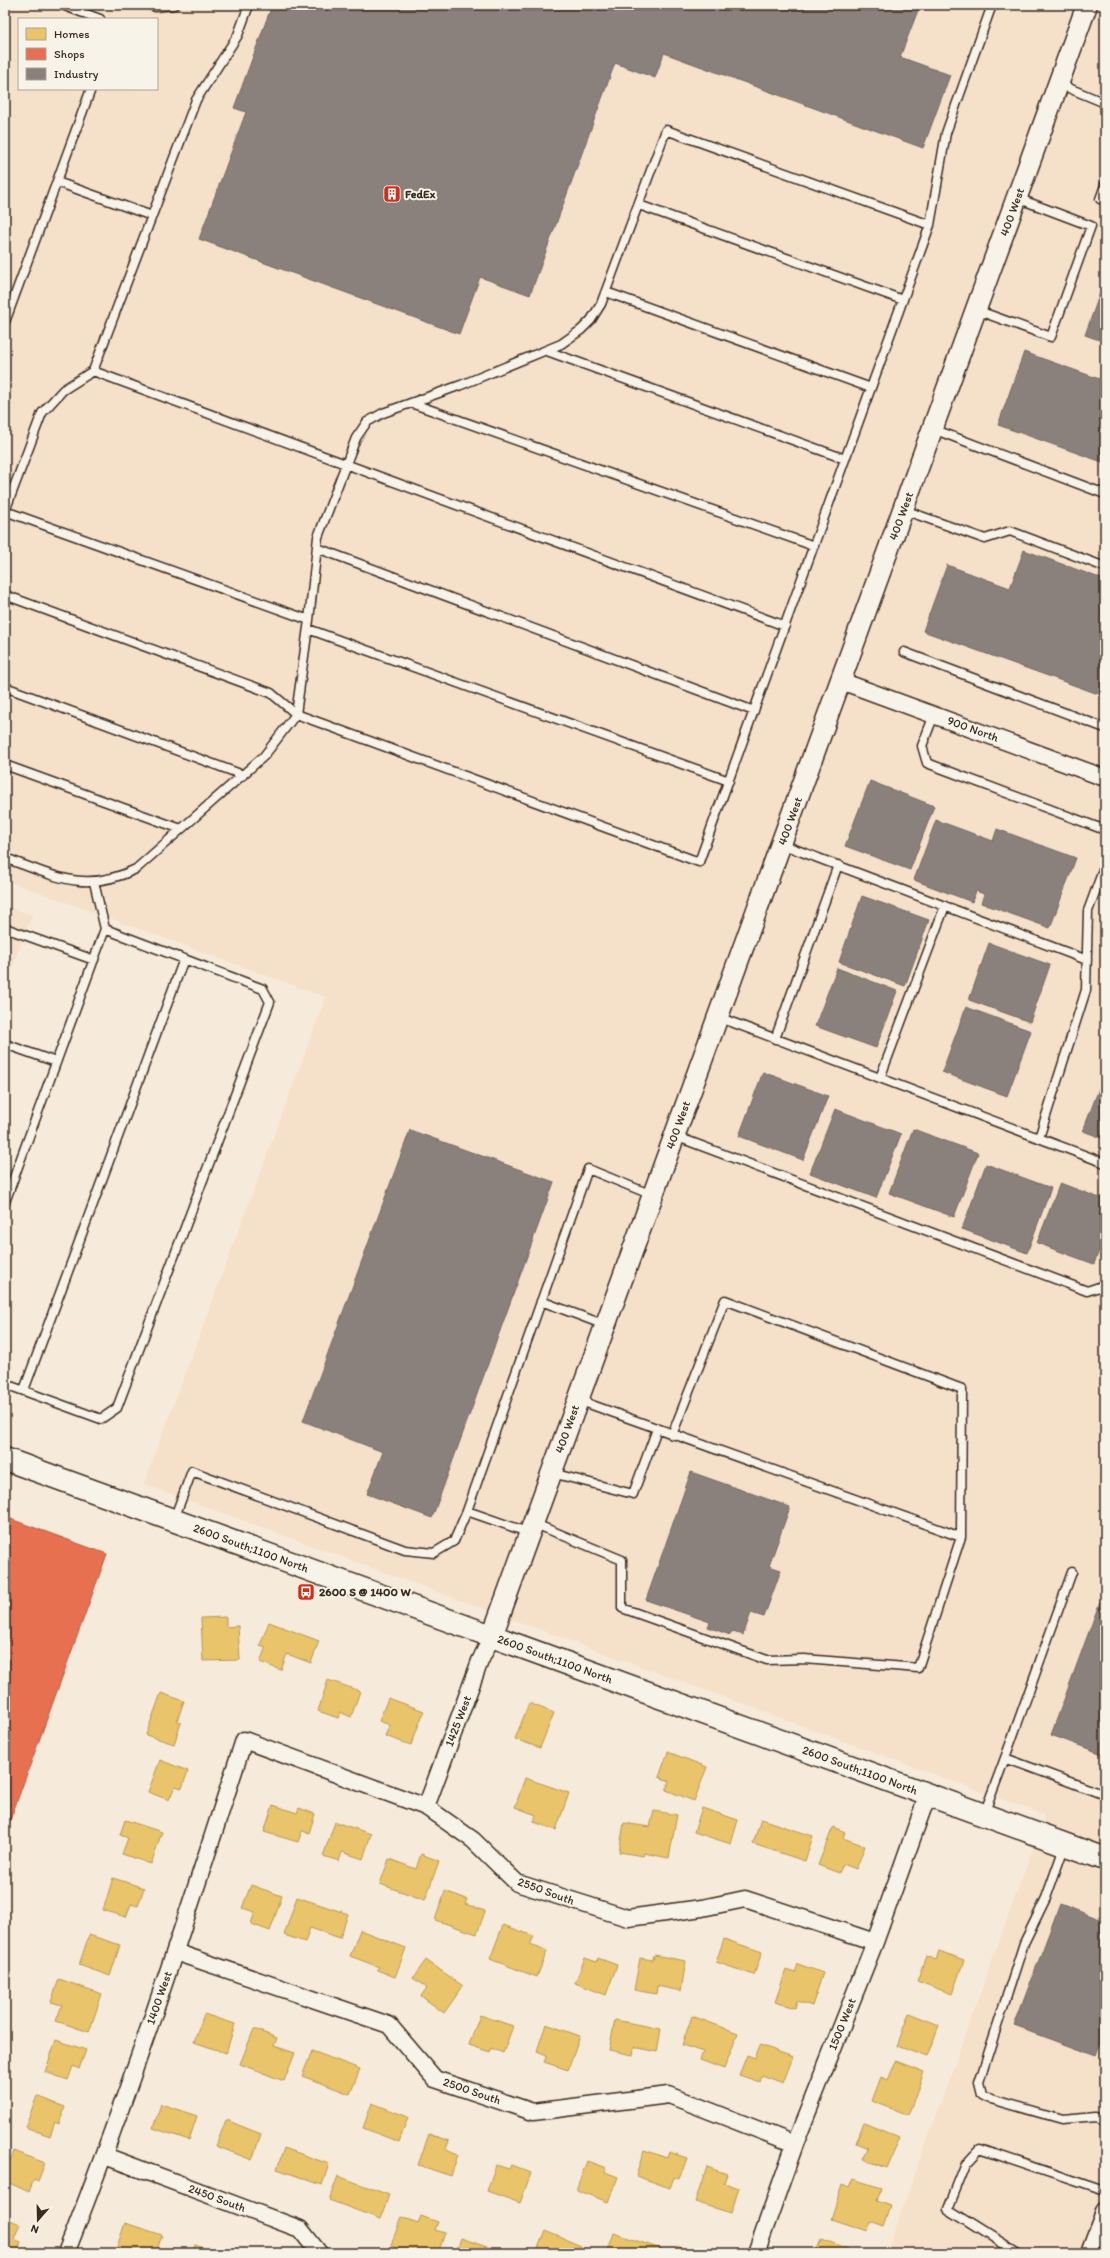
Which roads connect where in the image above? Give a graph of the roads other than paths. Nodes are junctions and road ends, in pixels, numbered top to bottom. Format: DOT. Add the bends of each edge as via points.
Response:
graph roads {
  1 [pos="62,5"];
  2 [pos="150,5"];
  3 [pos="174,5"];
  4 [pos="249,5"];
  5 [pos="992,5"];
  6 [pos="1088,5"];
  7 [pos="97,18"];
  8 [pos="1058,84"];
  9 [pos="91,90"];
  10 [pos="1105,103"];
  11 [pos="57,182"];
  12 [pos="1105,184"];
  13 [pos="1017,198"];
  14 [pos="1100,199"];
  15 [pos="639,204"];
  16 [pos="152,216"];
  17 [pos="930,225"];
  18 [pos="606,292"];
  19 [pos="903,300"];
  20 [pos="976,310"];
  21 [pos="5,322"];
  22 [pos="547,350"];
  23 [pos="93,371"];
  24 [pos="871,388"];
  25 [pos="411,403"];
  26 [pos="932,429"];
  27 [pos="845,460"];
  28 [pos="345,465"];
  29 [pos="1105,494"];
  30 [pos="903,510"];
  31 [pos="814,546"];
  32 [pos="317,548"];
  33 [pos="1105,567"];
  34 [pos="5,595"];
  35 [pos="309,620"];
  36 [pos="785,626"];
  37 [pos="308,629"];
  38 [pos="904,652"];
  39 [pos="841,681"];
  40 [pos="5,687"];
  41 [pos="754,711"];
  42 [pos="296,714"];
  43 [pos="934,715"];
  44 [pos="1105,728"];
  45 [pos="5,765"];
  46 [pos="243,775"];
  47 [pos="1105,778"];
  48 [pos="729,781"];
  49 [pos="181,829"];
  50 [pos="1105,830"];
  51 [pos="781,844"];
  52 [pos="5,858"];
  53 [pos="1105,864"];
  54 [pos="838,865"];
  55 [pos="94,882"];
  56 [pos="945,906"];
  57 [pos="5,928"];
  58 [pos="105,929"];
  59 [pos="184,959"];
  60 [pos="94,960"];
  61 [pos="1087,960"];
  62 [pos="718,1017"];
  63 [pos="776,1039"];
  64 [pos="5,1044"];
  65 [pos="56,1062"];
  66 [pos="880,1078"];
  67 [pos="674,1136"];
  68 [pos="1039,1138"];
  69 [pos="1105,1163"];
  70 [pos="653,1195"];
  71 [pos="5,1202"];
  72 [pos="1105,1285"];
  73 [pos="541,1301"];
  74 [pos="606,1325"];
  75 [pos="5,1384"];
  76 [pos="24,1390"];
  77 [pos="578,1400"];
  78 [pos="657,1429"];
  79 [pos="672,1435"];
  80 [pos="5,1459"];
  81 [pos="551,1473"];
  82 [pos="467,1511"];
  83 [pos="173,1520"];
  84 [pos="531,1528"];
  85 [pos="962,1537"];
  86 [pos="1072,1572"];
  87 [pos="492,1636"];
  88 [pos="244,1740"];
  89 [pos="1005,1758"];
  90 [pos="928,1794"];
  91 [pos="1105,1795"];
  92 [pos="426,1807"];
  93 [pos="984,1815"];
  94 [pos="1065,1844"];
  95 [pos="1105,1859"];
  96 [pos="875,1942"];
  97 [pos="175,1952"];
  98 [pos="1105,2119"];
  99 [pos="794,2144"];
  100 [pos="105,2156"];
  101 [pos="1105,2191"];
  102 [pos="1105,2211"];
  103 [pos="66,2253"];
  104 [pos="319,2253"];
  105 [pos="756,2253"];
  106 [pos="1018,2253"];
  107 [pos="1089,2253"];
  1 -- 7 [label="lane"];
  2 -- 3 [label="lane"];
  4 -- 16 [label="lane" via="238,35 196,100"];
  5 -- 17 [label="lane" via="946,133"];
  6 -- 8 [label="street, 400 West"];
  8 -- 10 [label="lane"];
  8 -- 13 [label="street, 400 West"];
  9 -- 11 [label="lane"];
  11 -- 16 [label="lane"];
  11 -- 21 [label="lane"];
  12 -- 14 [label="lane"];
  13 -- 20 [label="street, 400 West"];
  13 -- 20 [label="lane" via="1091,226 1051,337"];
  15 -- 17 [label="lane" via="666,130"];
  15 -- 18 [label="lane"];
  15 -- 19 [label="lane"];
  16 -- 23 [label="lane"];
  17 -- 19 [label="lane"];
  18 -- 22 [label="lane" via="591,320 581,330"];
  18 -- 24 [label="lane"];
  19 -- 24 [label="lane"];
  20 -- 26 [label="street, 400 West"];
  22 -- 25 [label="lane"];
  22 -- 27 [label="lane"];
  23 -- 28 [label="lane"];
  23 -- 35 [label="lane" via="63,390 42,413 5,511"];
  24 -- 27 [label="lane"];
  25 -- 28 [label="lane" via="367,422 356,438"];
  25 -- 31 [label="lane"];
  26 -- 29 [label="lane"];
  26 -- 30 [label="street, 400 West"];
  27 -- 31 [label="lane"];
  28 -- 32 [label="lane" via="318,537"];
  28 -- 36 [label="lane"];
  30 -- 33 [label="lane" via="985,539 1010,531"];
  30 -- 39 [label="street, 400 West"];
  31 -- 36 [label="lane"];
  32 -- 35 [label="lane"];
  32 -- 41 [label="lane"];
  34 -- 42 [label="lane" via="271,693"];
  35 -- 37 [label="lane"];
  36 -- 41 [label="lane"];
  37 -- 42 [label="lane"];
  37 -- 48 [label="lane"];
  38 -- 44 [label="lane"];
  39 -- 43 [label="street, 900 North"];
  39 -- 51 [label="street, 400 West"];
  40 -- 46 [label="lane"];
  41 -- 48 [label="lane"];
  42 -- 46 [label="lane" via="264,756"];
  42 -- 48 [label="lane" via="699,862"];
  43 -- 47 [label="street, 900 North"];
  43 -- 50 [label="lane" via="922,746 927,763"];
  45 -- 49 [label="lane"];
  46 -- 49 [label="lane"];
  49 -- 55 [label="lane" via="136,868 123,875"];
  51 -- 54 [label="lane"];
  51 -- 62 [label="street, 400 West"];
  52 -- 55 [label="lane" via="70,880"];
  53 -- 61 [label="lane" via="1088,911"];
  54 -- 56 [label="lane"];
  54 -- 63 [label="lane"];
  55 -- 58 [label="lane"];
  56 -- 61 [label="lane"];
  56 -- 66 [label="lane"];
  57 -- 60 [label="lane"];
  58 -- 59 [label="lane"];
  58 -- 60 [label="lane"];
  59 -- 76 [label="lane"];
  59 -- 76 [label="lane" via="263,988 270,1002 116,1408 101,1419"];
  60 -- 65 [label="lane"];
  61 -- 68 [label="lane" via="1086,990"];
  62 -- 63 [label="lane"];
  62 -- 67 [label="street, 400 West"];
  63 -- 66 [label="lane"];
  64 -- 65 [label="lane"];
  65 -- 71 [label="lane"];
  66 -- 68 [label="lane"];
  67 -- 70 [label="street, 400 West"];
  67 -- 72 [label="lane" via="1087,1291"];
  68 -- 69 [label="lane"];
  70 -- 73 [label="lane" via="588,1169"];
  70 -- 74 [label="street, 400 West"];
  73 -- 74 [label="lane"];
  73 -- 82 [label="lane"];
  74 -- 77 [label="street, 400 West"];
  75 -- 76 [label="lane"];
  77 -- 78 [label="lane"];
  77 -- 81 [label="street, 400 West"];
  78 -- 79 [label="lane"];
  78 -- 81 [label="lane" via="633,1494"];
  79 -- 85 [label="lane"];
  79 -- 85 [label="lane" via="725,1300 962,1389"];
  80 -- 83 [label="main road, 2600 South;1100 North"];
  81 -- 84 [label="street, 400 West"];
  82 -- 83 [label="lane" via="454,1541 434,1553 405,1550 192,1470"];
  82 -- 84 [label="lane"];
  83 -- 87 [label="main road, 2600 South;1100 North"];
  84 -- 85 [label="lane" via="622,1560 622,1608 767,1660 804,1659 918,1668"];
  84 -- 87 [label="street, 400 West"];
  86 -- 89 [label="lane"];
  87 -- 90 [label="main road, 2600 South;1100 North"];
  87 -- 92 [label="street, 1425 West" via="480,1661"];
  88 -- 92 [label="street, 2550 South"];
  88 -- 97 [label="street, 1400 West"];
  89 -- 91 [label="lane"];
  89 -- 93 [label="lane"];
  90 -- 93 [label="main road, 2600 South;1100 North"];
  90 -- 96 [label="street, 1500 West"];
  92 -- 96 [label="street, 2550 South" via="473,1840 516,1883 628,1918 745,1899"];
  93 -- 94 [label="main road, 2600 South;1100 North"];
  94 -- 95 [label="main road, 2600 South;1100 North"];
  94 -- 98 [label="lane" via="1046,1898 1024,1943 979,2082 982,2094 991,2100 1061,2119 1097,2116"];
  96 -- 99 [label="street, 1500 West"];
  97 -- 99 [label="street, 2500 South" via="389,2025 435,2078 532,2112 670,2095"];
  97 -- 100 [label="street, 1400 West"];
  99 -- 105 [label="street, 1500 West"];
  100 -- 103 [label="street, 1400 West"];
  100 -- 104 [label="street, 2450 South" via="300,2229"];
  101 -- 106 [label="lane" via="980,2148 966,2164 948,2209"];
  102 -- 107 [label="street"];
}
